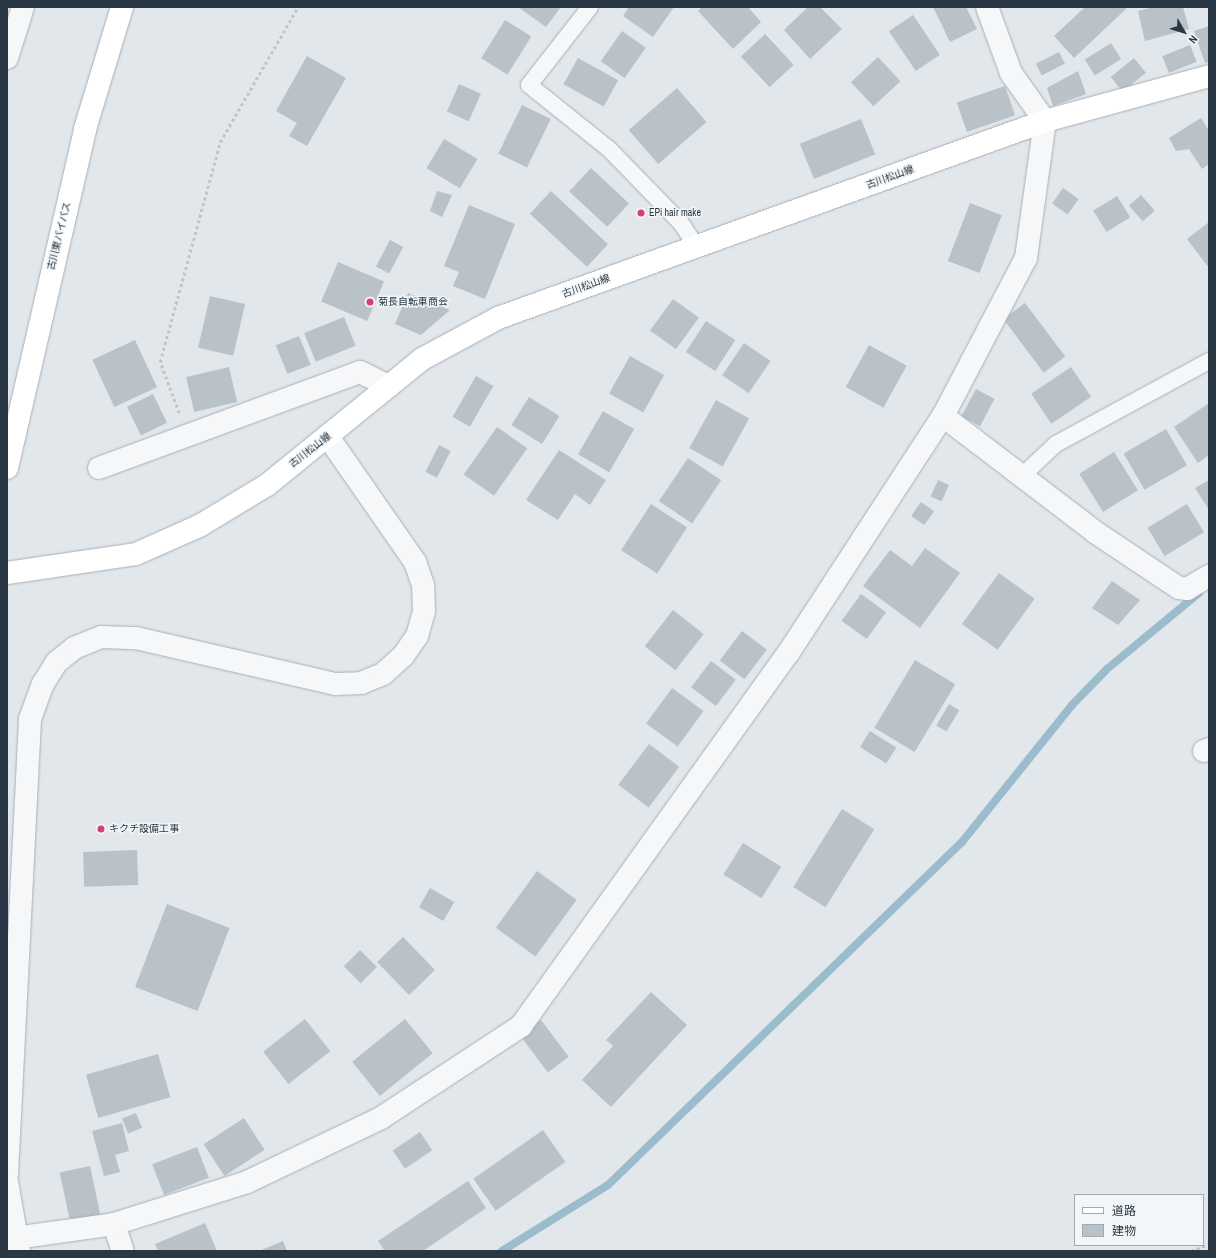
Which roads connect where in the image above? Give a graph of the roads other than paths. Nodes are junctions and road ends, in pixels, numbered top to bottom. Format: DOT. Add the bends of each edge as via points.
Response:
graph roads {
  1 [pos="23,7"];
  2 [pos="122,7"];
  3 [pos="590,7"];
  4 [pos="987,7"];
  5 [pos="7,58"];
  6 [pos="1209,76"];
  7 [pos="1045,121"];
  8 [pos="696,246"];
  9 [pos="1209,361"];
  10 [pos="389,386"];
  11 [pos="943,416"];
  12 [pos="328,437"];
  13 [pos="7,468"];
  14 [pos="98,468"];
  15 [pos="1022,476"];
  16 [pos="7,573"];
  17 [pos="1209,576"];
  18 [pos="7,1174"];
  19 [pos="7,1182"];
  20 [pos="114,1224"];
  21 [pos="17,1244"];
  22 [pos="123,1251"];
  1 -- 5 [label="street"];
  2 -- 13 [label="main road, 古川東バイパス" via="85,129"];
  3 -- 8 [label="lane" via="529,85 610,149 681,223"];
  4 -- 7 [label="street" via="1011,73"];
  6 -- 7 [label="main road, 古川松山線"];
  7 -- 8 [label="main road, 古川松山線"];
  7 -- 11 [label="street" via="1026,258"];
  8 -- 10 [label="main road, 古川松山線" via="498,318 422,359"];
  9 -- 15 [label="lane" via="1056,444"];
  10 -- 12 [label="main road, 古川松山線"];
  10 -- 14 [label="street" via="360,372"];
  11 -- 15 [label="street"];
  11 -- 20 [label="street" via="789,652 521,1026 381,1118 247,1182"];
  12 -- 16 [label="main road, 古川松山線" via="267,485 201,525 136,554"];
  12 -- 18 [label="street" via="415,562 423,586 424,610 418,636 404,656 383,674 361,683 336,684 136,638 101,637 74,648 57,662 43,684 30,719"];
  15 -- 17 [label="street" via="1095,532 1179,588 1187,589"];
  19 -- 21 [label="street"];
  20 -- 21 [label="street"];
  20 -- 22 [label="street"];
}
